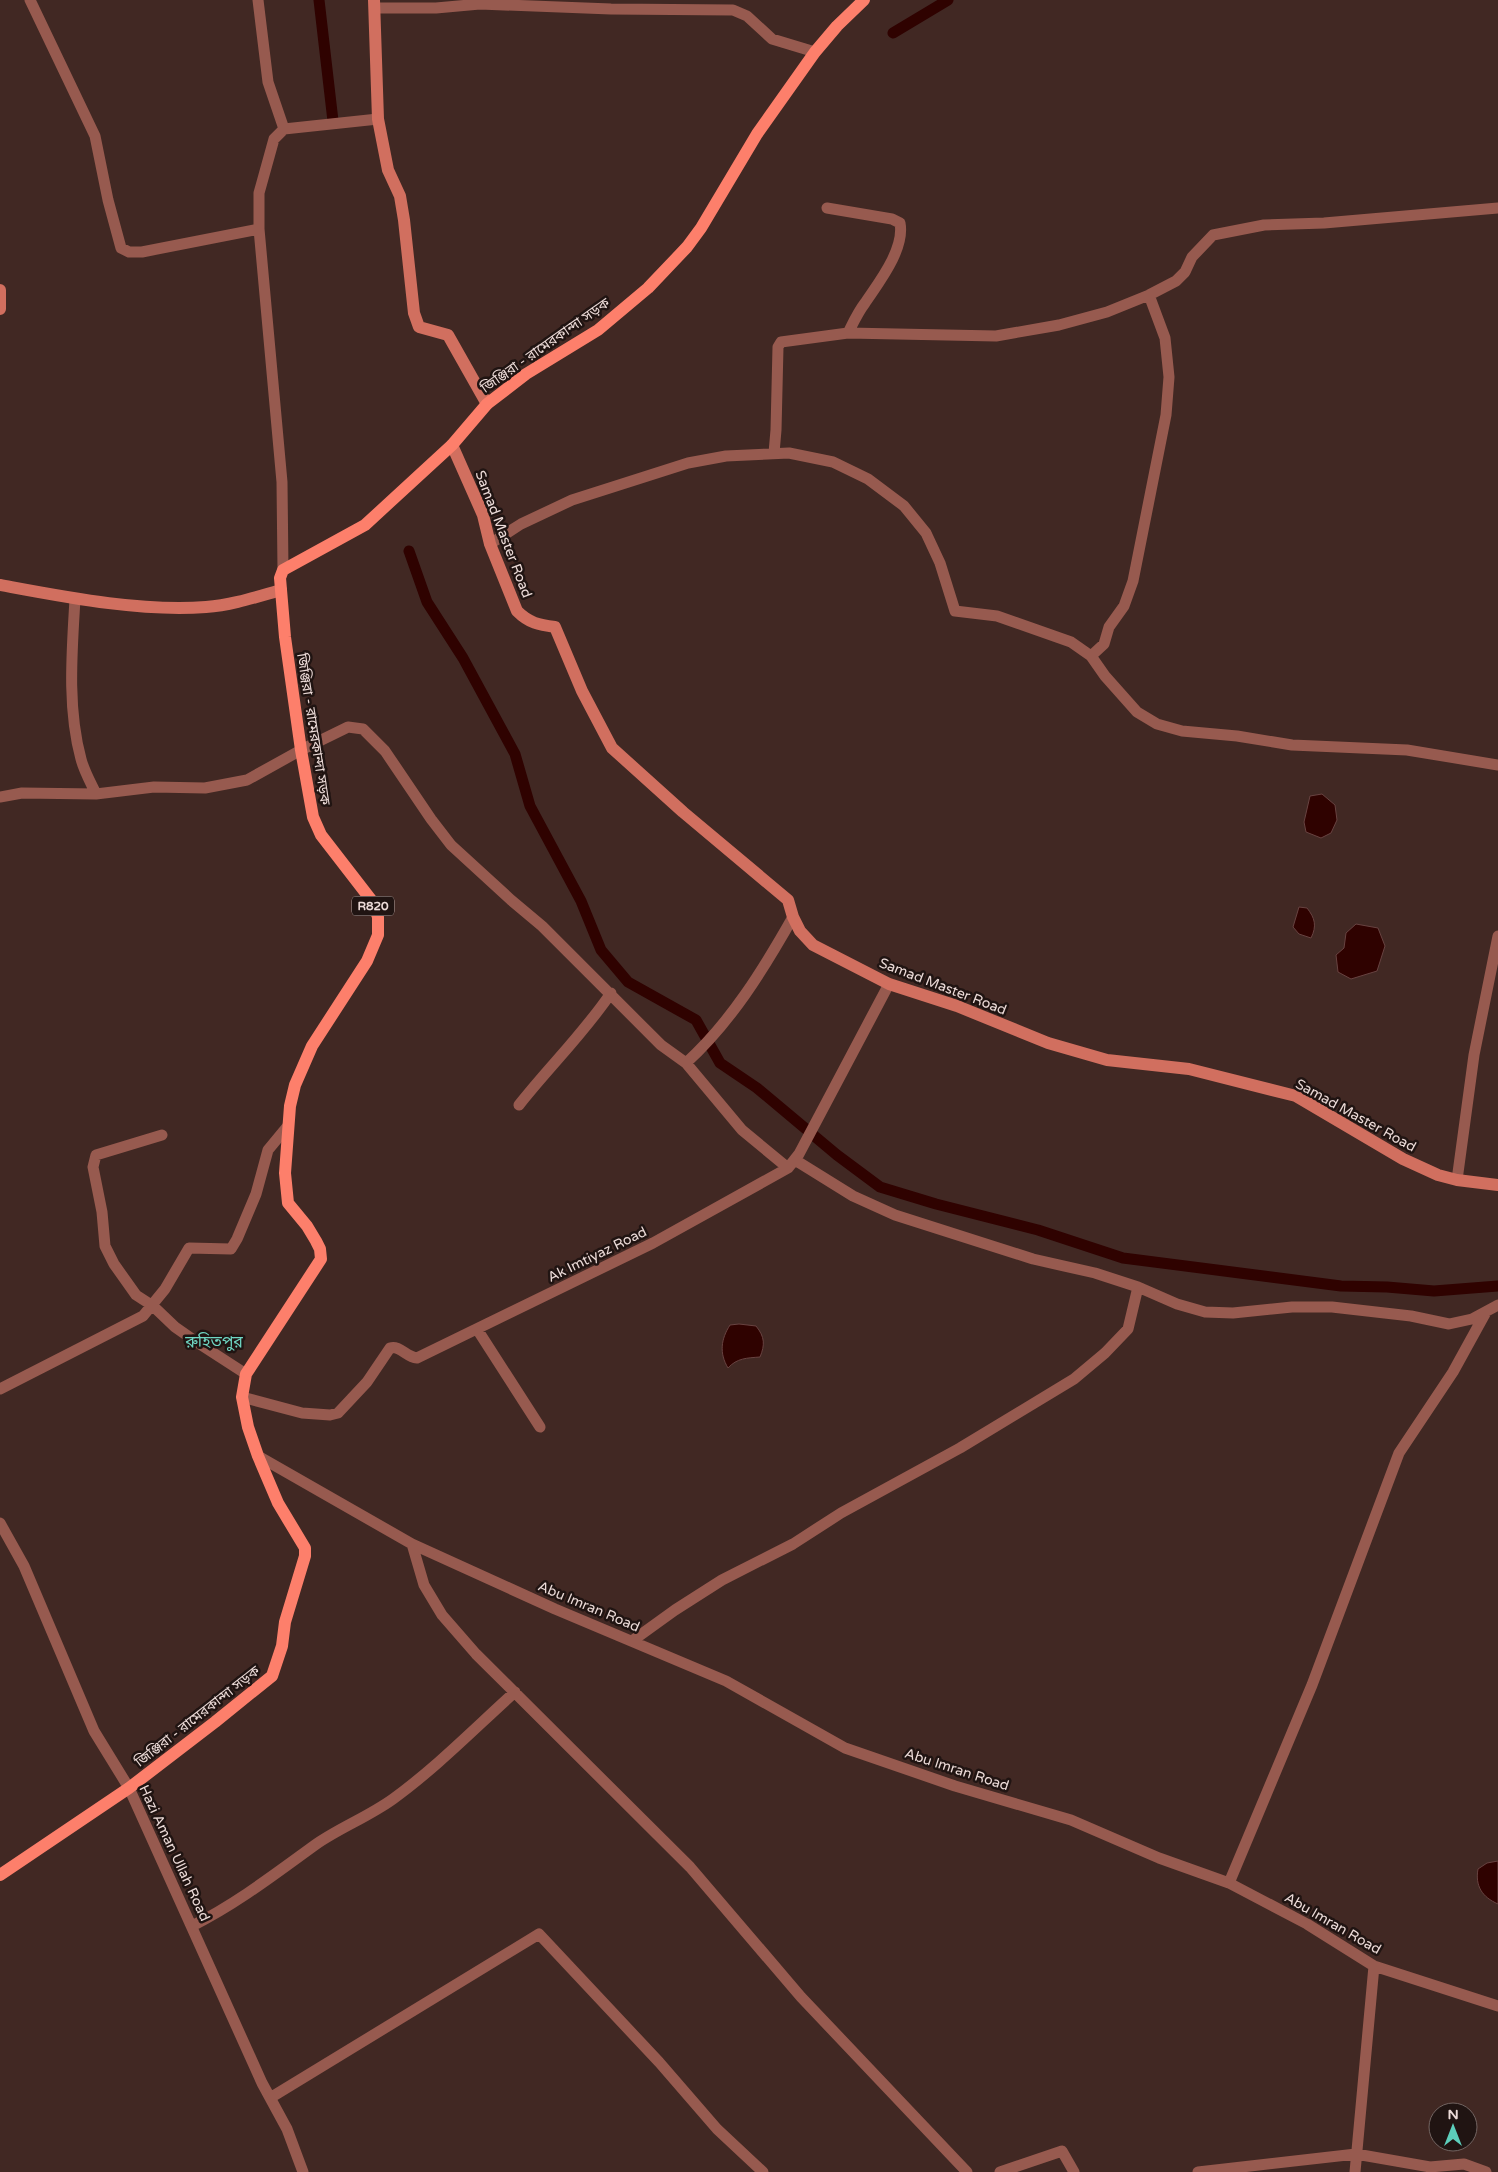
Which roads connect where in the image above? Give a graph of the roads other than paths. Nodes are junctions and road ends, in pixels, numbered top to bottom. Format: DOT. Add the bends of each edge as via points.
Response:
graph roads {
  1 [pos="30,0"];
  2 [pos="258,0"];
  3 [pos="864,0"];
  4 [pos="375,4"];
  5 [pos="815,52"];
  6 [pos="378,119"];
  7 [pos="284,129"];
  8 [pos="827,208"];
  9 [pos="1498,208"];
  10 [pos="259,229"];
  11 [pos="0,290"];
  12 [pos="1149,295"];
  13 [pos="0,309"];
  14 [pos="848,333"];
  15 [pos="487,404"];
  16 [pos="452,445"];
  17 [pos="774,453"];
  18 [pos="490,544"];
  19 [pos="283,570"];
  20 [pos="0,585"];
  21 [pos="281,590"];
  22 [pos="75,599"];
  23 [pos="1091,656"];
  24 [pos="301,750"];
  25 [pos="1498,765"];
  26 [pos="96,794"];
  27 [pos="0,797"];
  28 [pos="793,918"];
  29 [pos="1498,936"];
  30 [pos="890,984"];
  31 [pos="611,994"];
  32 [pos="686,1063"];
  33 [pos="519,1105"];
  34 [pos="287,1127"];
  35 [pos="162,1135"];
  36 [pos="794,1161"];
  37 [pos="1457,1180"];
  38 [pos="1498,1185"];
  39 [pos="1138,1287"];
  40 [pos="1498,1305"];
  41 [pos="153,1306"];
  42 [pos="1486,1312"];
  43 [pos="477,1329"];
  44 [pos="246,1374"];
  45 [pos="0,1389"];
  46 [pos="242,1397"];
  47 [pos="540,1427"];
  48 [pos="258,1456"];
  49 [pos="0,1523"];
  50 [pos="412,1544"];
  51 [pos="632,1642"];
  52 [pos="515,1692"];
  53 [pos="129,1788"];
  54 [pos="0,1875"];
  55 [pos="1230,1883"];
  56 [pos="192,1926"];
  57 [pos="1374,1966"];
  58 [pos="1498,2006"];
  59 [pos="270,2098"];
  60 [pos="1356,2154"];
  61 [pos="303,2172"];
  62 [pos="763,2172"];
  63 [pos="967,2172"];
  64 [pos="1000,2172"];
  65 [pos="1074,2172"];
  66 [pos="1198,2172"];
  67 [pos="1354,2172"];
  68 [pos="1486,2172"];
  1 -- 10 [label="street" via="96,136 121,248 142,252"];
  2 -- 7 [label="street" via="268,82"];
  3 -- 5 [label="main road, জিঞ্জিরা - রামেরকান্দা সড়ক"];
  4 -- 5 [label="street" via="436,8 480,4 733,10 748,16 772,39"];
  4 -- 6 [label="street"];
  5 -- 15 [label="main road, জিঞ্জিরা - রামেরকান্দা সড়ক" via="758,134 687,247 648,288 598,330 526,374"];
  6 -- 7 [label="street"];
  6 -- 15 [label="street" via="388,170 400,196 414,313 419,327 448,335"];
  7 -- 10 [label="street" via="274,139 259,193"];
  8 -- 14 [label="street" via="892,219 900,223 902,232 881,281"];
  9 -- 12 [label="street" via="1264,225 1213,236 1192,256 1186,272"];
  10 -- 19 [label="street" via="282,482"];
  11 -- 13 [label="street"];
  12 -- 14 [label="street" via="1083,319 996,336"];
  12 -- 23 [label="street" via="1165,338 1169,377 1166,415 1134,581 1124,606 1109,627 1104,644"];
  14 -- 17 [label="street" via="781,342 778,347"];
  15 -- 16 [label="main road, জিঞ্জিরা - রামেরকান্দা সড়ক"];
  16 -- 18 [label="street, Samad Master Road" via="483,515"];
  16 -- 19 [label="main road, জিঞ্জিরা - রামেরকান্দা সড়ক" via="365,525"];
  17 -- 18 [label="street" via="726,456 688,463 572,500 521,524"];
  17 -- 23 [label="street" via="833,462 868,479 904,506 926,533 940,563 955,611 997,616 1021,623 1071,642"];
  18 -- 28 [label="street, Samad Master Road" via="517,611 537,624 555,627 582,691 612,748 788,900"];
  19 -- 21 [label="main road, জিঞ্জিরা - রামেরকান্দা সড়ক / R820"];
  20 -- 22 [label="street"];
  21 -- 22 [label="street" via="240,602 206,607 170,608"];
  21 -- 24 [label="main road, জিঞ্জিরা - রামেরকান্দা সড়ক / R820"];
  22 -- 26 [label="street" via="72,650 75,734 81,760"];
  23 -- 25 [label="street" via="1137,712 1157,724 1182,731 1292,746 1406,750"];
  24 -- 26 [label="street" via="247,780 205,788 154,787"];
  24 -- 31 [label="street" via="348,727 363,729 385,751 451,845 542,926"];
  24 -- 34 [label="main road, জিঞ্জিরা - রামেরকান্দা সড়ক / R820" via="313,817 321,835 372,902 378,917 378,935 367,962 312,1046 295,1085"];
  26 -- 27 [label="street" via="22,792"];
  28 -- 30 [label="street, Samad Master Road" via="813,945"];
  28 -- 32 [label="street" via="768,962 716,1032"];
  29 -- 37 [label="street" via="1474,1055"];
  30 -- 36 [label="street"];
  30 -- 37 [label="street, Samad Master Road" via="957,1006 1048,1043 1107,1060 1189,1069 1296,1096 1403,1159"];
  31 -- 32 [label="street" via="661,1045"];
  31 -- 33 [label="street"];
  32 -- 36 [label="street" via="742,1130"];
  34 -- 41 [label="street" via="268,1150 256,1194 231,1249 189,1248"];
  34 -- 44 [label="main road, জিঞ্জিরা - রামেরকান্দা সড়ক / R820" via="285,1173 288,1202 316,1241 321,1259"];
  35 -- 41 [label="street" via="96,1155 93,1167 106,1246 114,1264 136,1295"];
  36 -- 39 [label="street" via="853,1196 895,1215 1033,1259"];
  36 -- 43 [label="street, Ak Imtiyaz Road" via="653,1243"];
  37 -- 38 [label="street, Samad Master Road"];
  39 -- 42 [label="street" via="1205,1312 1332,1307 1449,1324 1472,1320"];
  39 -- 51 [label="street" via="1128,1329 1074,1380 960,1448 841,1513 793,1544 722,1580"];
  40 -- 42 [label="street"];
  41 -- 44 [label="street" via="175,1327"];
  41 -- 45 [label="street" via="143,1316"];
  42 -- 55 [label="street" via="1453,1372 1399,1453 1312,1685"];
  43 -- 46 [label="street, Ak Imtiyaz Road" via="417,1358 398,1348 390,1348 367,1382 338,1413 302,1413"];
  43 -- 47 [label="street"];
  44 -- 46 [label="main road, জিঞ্জিরা - রামেরকান্দা সড়ক / R820"];
  46 -- 48 [label="main road, জিঞ্জিরা - রামেরকান্দা সড়ক / R820"];
  48 -- 50 [label="street, Abu Imran Road"];
  48 -- 53 [label="main road, জিঞ্জিরা - রামেরকান্দা সড়ক / R820" via="278,1503 305,1548 276,1667 263,1684"];
  49 -- 53 [label="street, Hazi Aman Ullah Road" via="24,1566 94,1731"];
  50 -- 51 [label="street, Abu Imran Road"];
  50 -- 52 [label="street" via="424,1585 442,1615"];
  51 -- 55 [label="street, Abu Imran Road" via="726,1681 845,1748 955,1786 1071,1820 1160,1858"];
  52 -- 56 [label="street" via="448,1755 393,1799 360,1821 329,1836 224,1910"];
  52 -- 63 [label="street" via="690,1866 801,1997"];
  53 -- 54 [label="main road, জিঞ্জিরা - রামেরকান্দা সড়ক / R820"];
  53 -- 56 [label="street, Hazi Aman Ullah Road"];
  55 -- 57 [label="street, Abu Imran Road" via="1307,1924"];
  56 -- 59 [label="street, Hazi Aman Ullah Road"];
  57 -- 58 [label="street, Abu Imran Road"];
  57 -- 60 [label="street"];
  59 -- 61 [label="street, Hazi Aman Ullah Road"];
  59 -- 62 [label="street" via="539,1934 717,2129"];
  60 -- 66 [label="street"];
  60 -- 67 [label="street"];
  60 -- 68 [label="street" via="1430,2167 1464,2164"];
  64 -- 65 [label="street" via="1062,2151"];
}
